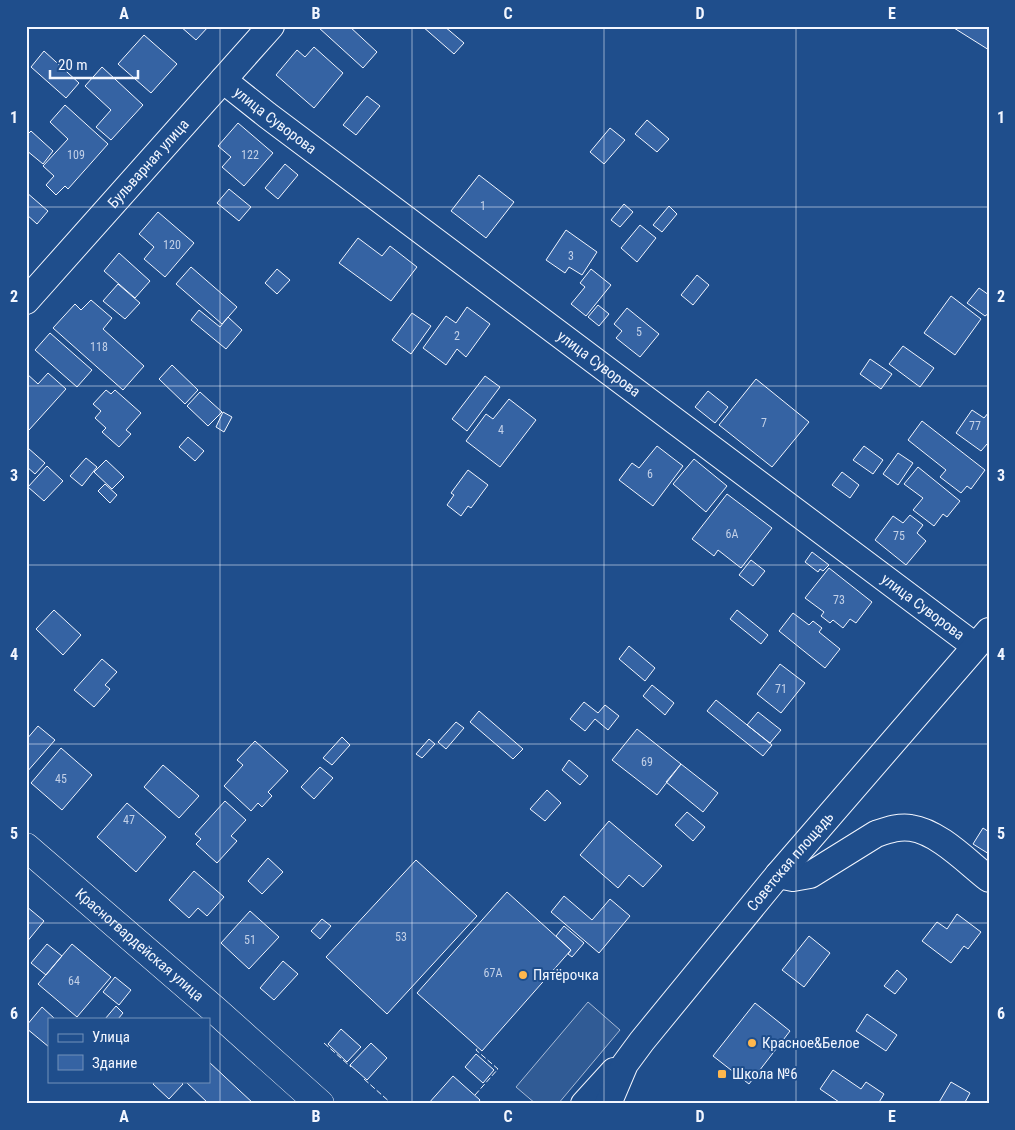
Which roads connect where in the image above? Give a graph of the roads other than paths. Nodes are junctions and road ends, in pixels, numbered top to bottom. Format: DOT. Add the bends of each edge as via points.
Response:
graph roads {
  1 [pos="271,26"];
  2 [pos="223,80"];
  3 [pos="26,301"];
  4 [pos="985,637"];
  5 [pos="26,847"];
  6 [pos="778,875"];
  7 [pos="989,879"];
  8 [pos="642,1041"];
  9 [pos="625,1064"];
  10 [pos="320,1104"];
  11 [pos="584,1104"];
  12 [pos="608,1104"];
  13 [pos="626,1104"];
  1 -- 2 [label="street, Бульварная улица"];
  2 -- 3 [label="street, Бульварная улица"];
  2 -- 4 [label="street, улица Суворова" via="268,116"];
  4 -- 6 [label="street, Советская площадь"];
  5 -- 10 [label="main road, Красногвардейская улица"];
  6 -- 7 [label="street" via="793,878 810,875 876,834 889,829 911,828 936,838"];
  6 -- 8 [label="street, Советская площадь"];
  8 -- 9 [label="street, Советская площадь"];
  8 -- 11 [label="street"];
  9 -- 12 [label="street, Советская площадь"];
  9 -- 13 [label="street" via="622,1079"];
}
